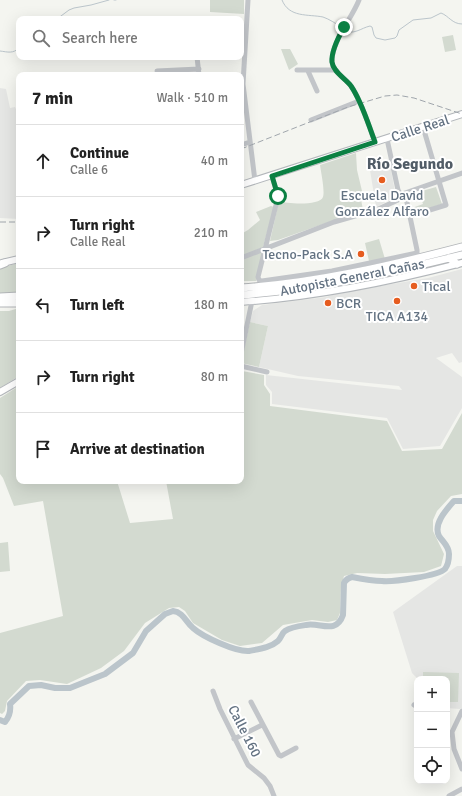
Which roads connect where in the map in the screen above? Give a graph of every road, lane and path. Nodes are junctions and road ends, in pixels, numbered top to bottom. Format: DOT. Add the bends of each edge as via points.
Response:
graph roads {
  1 [pos="248,0"];
  2 [pos="359,0"];
  3 [pos="244,24"];
  4 [pos="198,60"];
  5 [pos="243,60"];
  6 [pos="199,69"];
  7 [pos="297,70"];
  8 [pos="336,70"];
  9 [pos="157,71"];
  10 [pos="308,71"];
  11 [pos="243,72"];
  12 [pos="244,92"];
  13 [pos="317,92"];
  14 [pos="359,101"];
  15 [pos="462,114"];
  16 [pos="312,120"];
  17 [pos="423,127"];
  18 [pos="387,139"];
  19 [pos="250,142"];
  20 [pos="375,142"];
  21 [pos="244,144"];
  22 [pos="462,172"];
  23 [pos="272,176"];
  24 [pos="439,180"];
  25 [pos="255,181"];
  26 [pos="244,184"];
  27 [pos="403,194"];
  28 [pos="410,216"];
  29 [pos="462,247"];
  30 [pos="266,248"];
  31 [pos="462,255"];
  32 [pos="244,257"];
  33 [pos="449,258"];
  34 [pos="16,260"];
  35 [pos="2,264"];
  36 [pos="460,264"];
  37 [pos="244,288"];
  38 [pos="244,294"];
  39 [pos="16,296"];
  40 [pos="0,297"];
  41 [pos="252,301"];
  42 [pos="16,302"];
  43 [pos="244,302"];
  44 [pos="0,303"];
  45 [pos="244,340"];
  46 [pos="244,367"];
  47 [pos="266,372"];
  48 [pos="16,383"];
  49 [pos="0,392"];
  50 [pos="213,691"];
  51 [pos="251,702"];
  52 [pos="462,711"];
  53 [pos="262,725"];
  54 [pos="452,732"];
  55 [pos="234,739"];
  56 [pos="296,748"];
  57 [pos="462,768"];
  58 [pos="462,789"];
  59 [pos="274,796"];
  60 [pos="449,796"];
  1 -- 3 [label="street"];
  2 -- 8 [label="street" via="343,28 333,54 332,62"];
  4 -- 6 [label="street"];
  5 -- 11 [label="street"];
  6 -- 9 [label="street"];
  7 -- 10 [label="street"];
  8 -- 10 [label="street"];
  8 -- 14 [label="street" via="350,85"];
  10 -- 13 [label="street"];
  12 -- 19 [label="street"];
  14 -- 16 [label="street"];
  14 -- 20 [label="street"];
  15 -- 17 [label="main road, Calle Real"];
  17 -- 18 [label="main road, Calle Real"];
  17 -- 24 [label="street"];
  18 -- 20 [label="main road, Calle Real"];
  18 -- 27 [label="street" via="398,190"];
  19 -- 21 [label="street"];
  19 -- 25 [label="street"];
  20 -- 23 [label="main road, Calle Real"];
  22 -- 24 [label="street"];
  23 -- 25 [label="main road, Calle Real"];
  23 -- 30 [label="street" via="278,196"];
  24 -- 27 [label="street"];
  24 -- 28 [label="street" via="446,205"];
  25 -- 26 [label="main road, Calle Real"];
  27 -- 28 [label="street"];
  27 -- 30 [label="street" via="392,204 334,222"];
  28 -- 30 [label="street" via="417,252 414,254 332,271 259,280"];
  29 -- 37 [label="highway, Autopista General Cañas" via="383,267 313,280"];
  30 -- 32 [label="street"];
  31 -- 33 [label="highway, Autopista General Cañas"];
  33 -- 36 [label="highway"];
  33 -- 38 [label="highway, Autopista General Cañas" via="321,286"];
  34 -- 35 [label="main road"];
  36 -- 41 [label="main road" via="343,290 294,298"];
  39 -- 40 [label="highway"];
  41 -- 43 [label="main road"];
  41 -- 45 [label="street"];
  42 -- 44 [label="highway"];
  46 -- 47 [label="street"];
  48 -- 49 [label="main road"];
  50 -- 55 [label="street, Calle 160"];
  51 -- 53 [label="street"];
  52 -- 54 [label="street"];
  53 -- 55 [label="street"];
  53 -- 56 [label="street" via="279,756"];
  54 -- 57 [label="street" via="454,749"];
  55 -- 59 [label="street, Calle 160" via="248,766 264,778"];
  58 -- 60 [label="street"];
}
